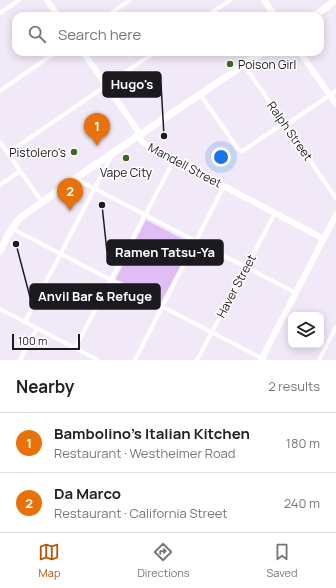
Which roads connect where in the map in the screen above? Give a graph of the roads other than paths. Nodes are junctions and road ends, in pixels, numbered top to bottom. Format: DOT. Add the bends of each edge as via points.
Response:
graph roads {
  1 [pos="19,0"];
  2 [pos="47,0"];
  3 [pos="130,0"];
  4 [pos="230,0"];
  5 [pos="264,0"];
  6 [pos="334,4"];
  7 [pos="55,12"];
  8 [pos="114,12"];
  9 [pos="213,12"];
  10 [pos="272,12"];
  11 [pos="321,12"];
  12 [pos="0,13"];
  13 [pos="50,56"];
  14 [pos="86,56"];
  15 [pos="149,56"];
  16 [pos="257,56"];
  17 [pos="303,56"];
  18 [pos="244,65"];
  19 [pos="106,86"];
  20 [pos="0,90"];
  21 [pos="336,91"];
  22 [pos="200,94"];
  23 [pos="330,95"];
  24 [pos="336,104"];
  25 [pos="285,124"];
  26 [pos="140,136"];
  27 [pos="0,142"];
  28 [pos="8,153"];
  29 [pos="113,154"];
  30 [pos="174,160"];
  31 [pos="20,171"];
  32 [pos="76,179"];
  33 [pos="0,185"];
  34 [pos="224,186"];
  35 [pos="95,189"];
  36 [pos="336,198"];
  37 [pos="42,202"];
  38 [pos="275,213"];
  39 [pos="145,215"];
  40 [pos="336,215"];
  41 [pos="11,228"];
  42 [pos="324,239"];
  43 [pos="196,241"];
  44 [pos="0,251"];
  45 [pos="61,254"];
  46 [pos="246,267"];
  47 [pos="111,280"];
  48 [pos="296,293"];
  49 [pos="162,307"];
  50 [pos="0,309"];
  51 [pos="25,322"];
  52 [pos="336,327"];
  53 [pos="37,328"];
  54 [pos="212,332"];
  55 [pos="75,348"];
  56 [pos="95,359"];
  57 [pos="20,360"];
  58 [pos="135,360"];
  59 [pos="197,360"];
  60 [pos="263,360"];
  61 [pos="319,360"];
  1 -- 12 [label="street"];
  2 -- 7 [label="street"];
  3 -- 8 [label="street"];
  4 -- 9 [label="street"];
  5 -- 10 [label="street"];
  6 -- 11 [label="main road"];
  13 -- 20 [label="street"];
  14 -- 19 [label="street, Mandell Street"];
  15 -- 19 [label="street"];
  16 -- 18 [label="main road"];
  17 -- 23 [label="street"];
  18 -- 22 [label="main road"];
  18 -- 25 [label="street, Ralph Street"];
  19 -- 26 [label="street, Mandell Street"];
  19 -- 28 [label="street"];
  21 -- 23 [label="street"];
  22 -- 25 [label="street" via="238,149 242,151"];
  22 -- 26 [label="main road"];
  23 -- 24 [label="street"];
  23 -- 25 [label="street"];
  25 -- 36 [label="street, Ralph Street"];
  26 -- 29 [label="main road"];
  26 -- 30 [label="street, Mandell Street" via="142,142"];
  27 -- 28 [label="street"];
  28 -- 31 [label="street"];
  29 -- 32 [label="main road"];
  29 -- 35 [label="street"];
  30 -- 34 [label="street, Mandell Street"];
  30 -- 39 [label="street"];
  31 -- 33 [label="street"];
  31 -- 37 [label="street"];
  32 -- 35 [label="street"];
  32 -- 37 [label="main road"];
  34 -- 38 [label="street, Mandell Street"];
  34 -- 43 [label="street"];
  35 -- 39 [label="street"];
  35 -- 45 [label="street"];
  37 -- 41 [label="main road" via="15,222"];
  38 -- 42 [label="street, Mandell Street"];
  38 -- 46 [label="street, Haver Street"];
  39 -- 43 [label="street"];
  39 -- 47 [label="street"];
  40 -- 42 [label="street"];
  41 -- 44 [label="main road"];
  41 -- 45 [label="street"];
  42 -- 48 [label="street"];
  43 -- 46 [label="street"];
  43 -- 49 [label="street"];
  45 -- 47 [label="street"];
  45 -- 51 [label="street"];
  46 -- 48 [label="street"];
  46 -- 54 [label="street, Haver Street"];
  47 -- 49 [label="street"];
  47 -- 55 [label="street"];
  48 -- 60 [label="street"];
  49 -- 54 [label="street"];
  49 -- 58 [label="street"];
  50 -- 51 [label="street"];
  51 -- 53 [label="street"];
  52 -- 61 [label="street"];
  53 -- 55 [label="street"];
  53 -- 57 [label="street"];
  54 -- 59 [label="street, Haver Street"];
  54 -- 60 [label="street"];
  55 -- 56 [label="street"];
}
